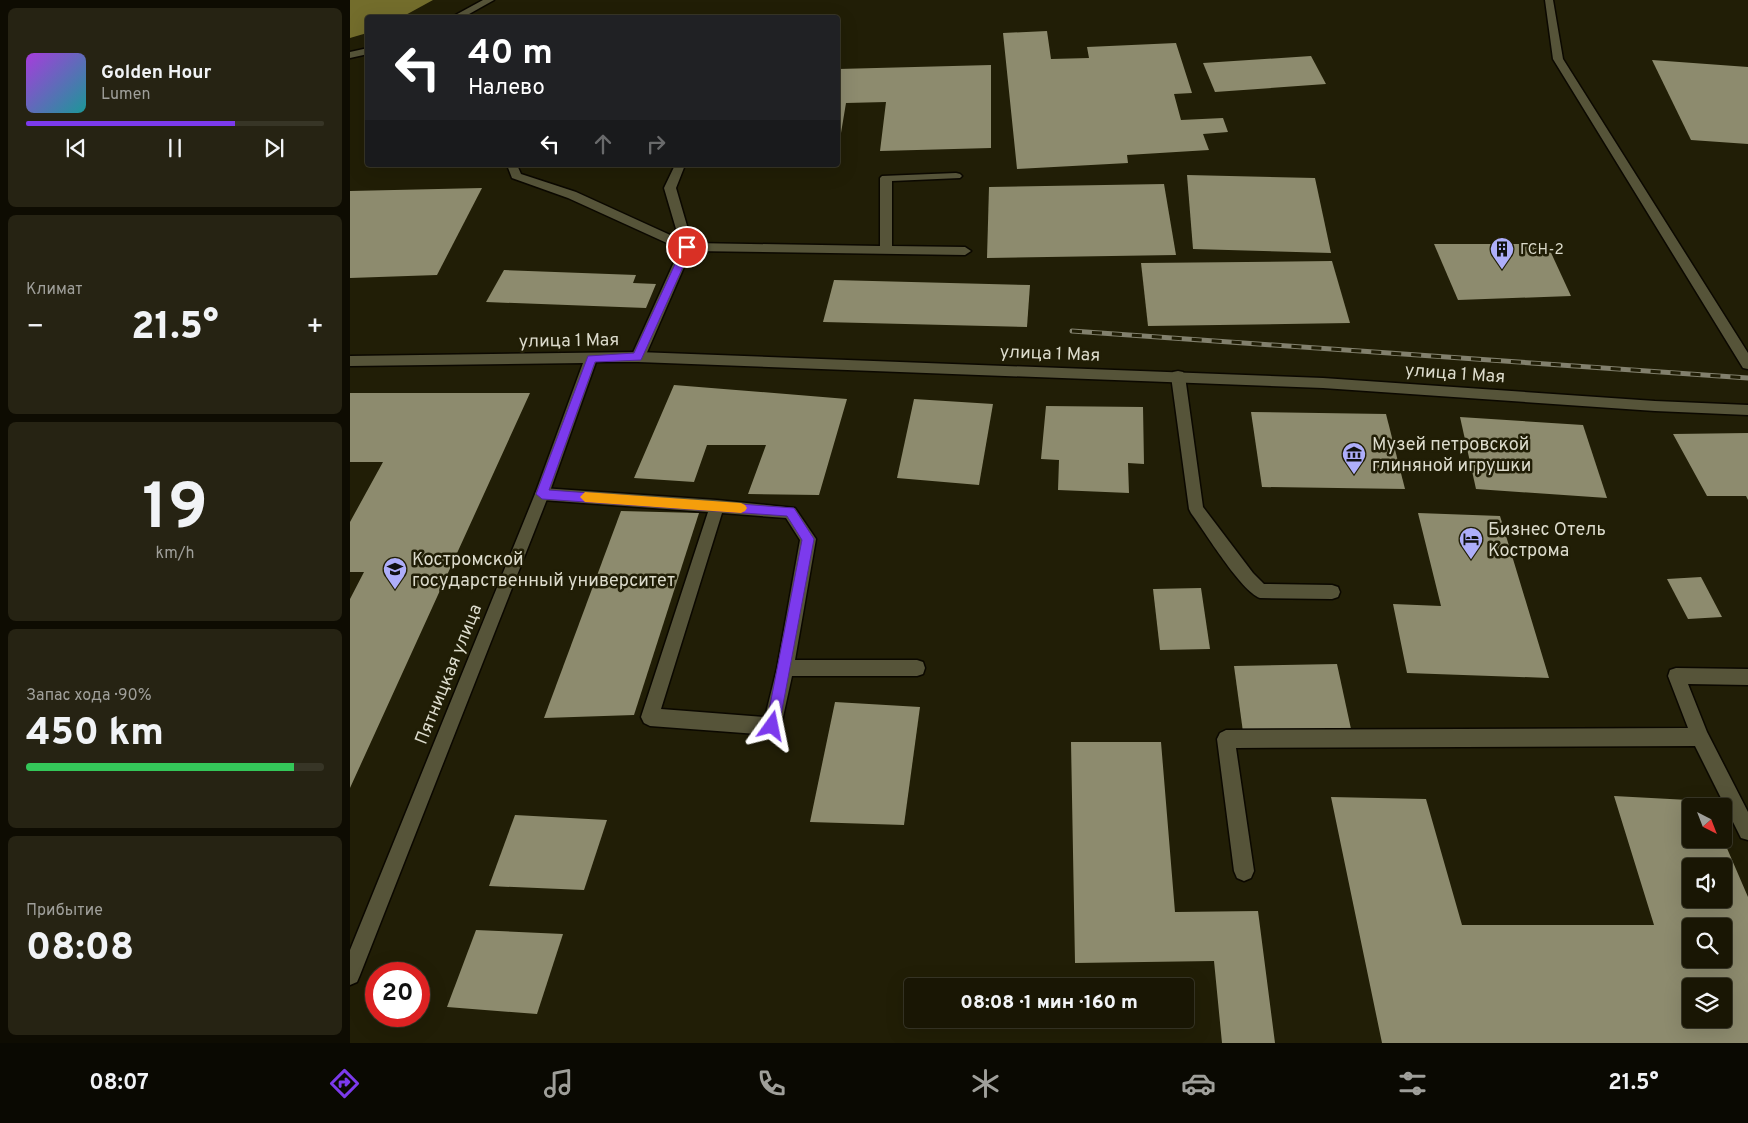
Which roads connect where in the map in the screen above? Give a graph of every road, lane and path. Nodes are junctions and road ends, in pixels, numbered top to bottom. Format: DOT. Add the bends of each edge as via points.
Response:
graph roads {
  1 [pos="490,0"];
  2 [pos="1549,0"];
  3 [pos="460,15"];
  4 [pos="365,52"];
  5 [pos="350,55"];
  6 [pos="513,167"];
  7 [pos="679,167"];
  8 [pos="956,176"];
  9 [pos="687,247"];
  10 [pos="886,250"];
  11 [pos="965,251"];
  12 [pos="638,357"];
  13 [pos="591,359"];
  14 [pos="350,361"];
  15 [pos="1748,364"];
  16 [pos="1178,376"];
  17 [pos="1748,410"];
  18 [pos="542,494"];
  19 [pos="717,506"];
  20 [pos="1332,592"];
  21 [pos="785,668"];
  22 [pos="916,668"];
  23 [pos="1748,677"];
  24 [pos="1700,737"];
  25 [pos="1748,830"];
  26 [pos="1244,871"];
  27 [pos="350,974"];
  1 -- 3 [label="street"];
  2 -- 15 [label="street" via="1558,59"];
  4 -- 5 [label="street"];
  6 -- 9 [label="street" via="516,176 572,195"];
  7 -- 9 [label="street" via="670,188"];
  8 -- 10 [label="street" via="886,178"];
  9 -- 10 [label="street"];
  9 -- 12 [label="street"];
  10 -- 11 [label="street"];
  12 -- 13 [label="street, улица 1 Мая"];
  12 -- 16 [label="street, улица 1 Мая"];
  13 -- 14 [label="street, улица 1 Мая"];
  13 -- 18 [label="street, Пятницкая улица"];
  16 -- 17 [label="street, улица 1 Мая"];
  16 -- 20 [label="street" via="1196,509 1260,591"];
  18 -- 19 [label="street"];
  18 -- 27 [label="street, Пятницкая улица"];
  19 -- 21 [label="street" via="790,512 808,539"];
  19 -- 21 [label="street" via="650,717 772,726"];
  21 -- 22 [label="street"];
  23 -- 24 [label="street" via="1676,676"];
  24 -- 25 [label="street"];
  24 -- 26 [label="street" via="1226,739"];
}
